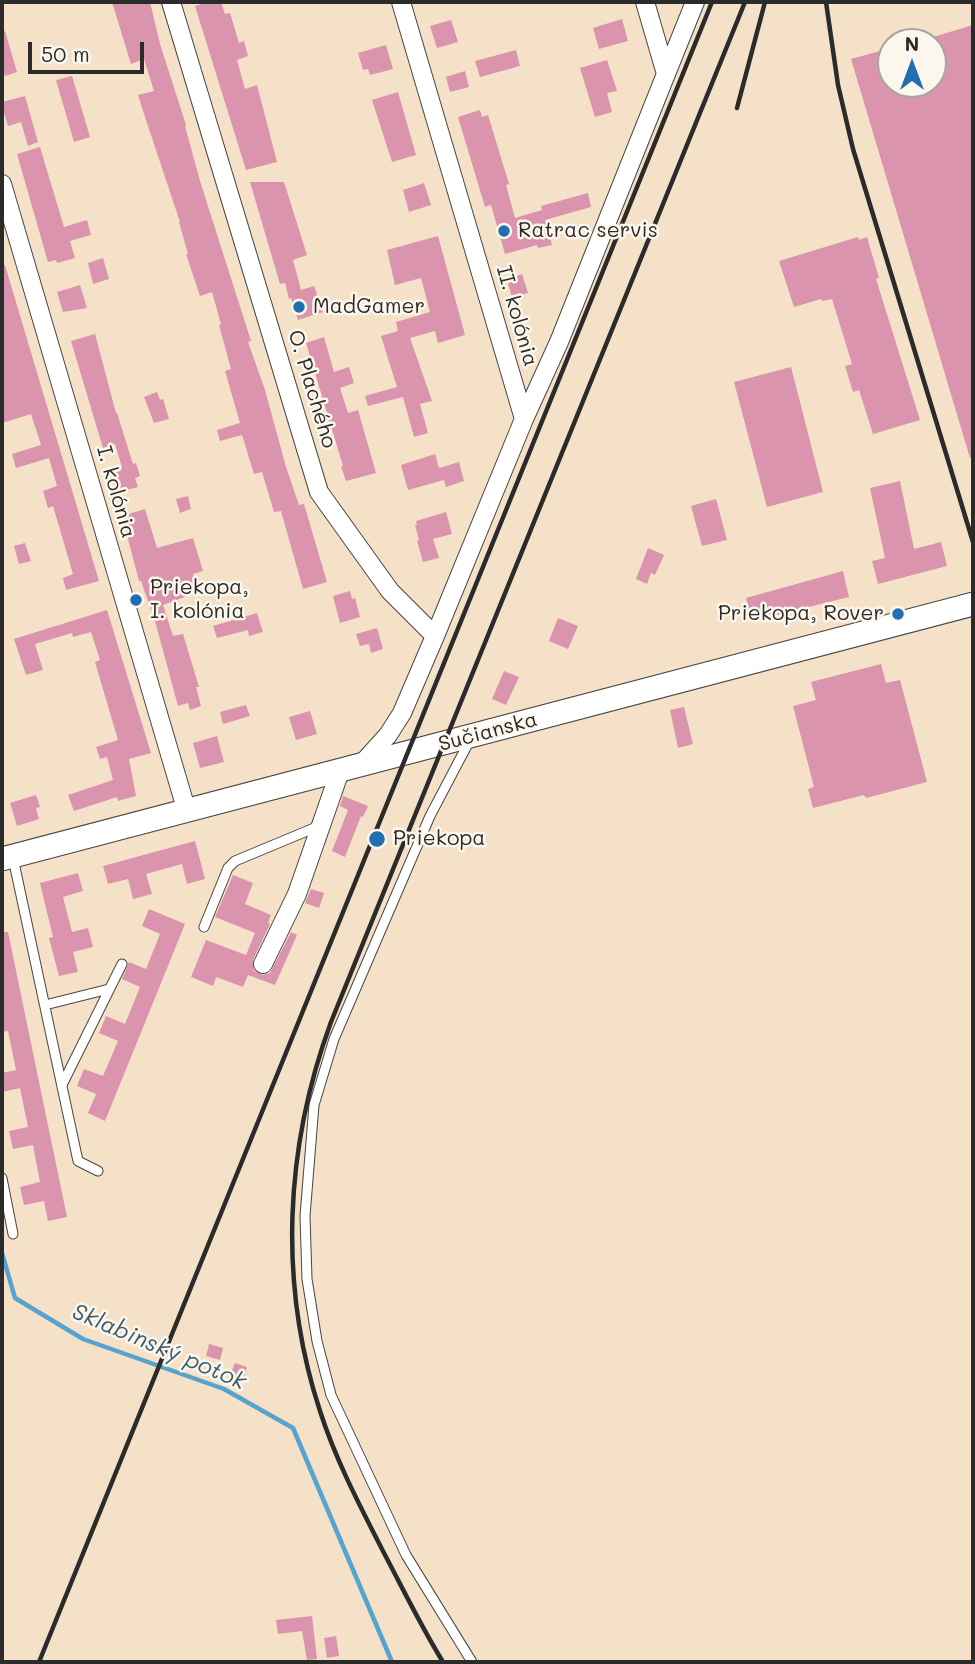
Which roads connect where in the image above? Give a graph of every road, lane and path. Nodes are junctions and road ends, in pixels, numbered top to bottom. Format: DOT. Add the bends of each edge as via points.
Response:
graph roads {
  1 [pos="170,2"];
  2 [pos="401,2"];
  3 [pos="645,2"];
  4 [pos="695,2"];
  5 [pos="666,74"];
  6 [pos="2,184"];
  7 [pos="524,419"];
  8 [pos="973,604"];
  9 [pos="435,636"];
  10 [pos="472,737"];
  11 [pos="350,768"];
  12 [pos="187,812"];
  13 [pos="319,826"];
  14 [pos="7,858"];
  15 [pos="204,927"];
  16 [pos="122,964"];
  17 [pos="263,964"];
  18 [pos="109,989"];
  19 [pos="45,1005"];
  20 [pos="62,1085"];
  21 [pos="97,1171"];
  22 [pos="2,1178"];
  23 [pos="13,1234"];
  24 [pos="472,1662"];
  1 -- 9 [label="street, O. Plachého" via="319,492 390,591"];
  2 -- 7 [label="street, II. kolónia"];
  3 -- 5 [label="street"];
  4 -- 5 [label="street"];
  5 -- 7 [label="street"];
  6 -- 12 [label="street, I. kolónia"];
  7 -- 9 [label="street"];
  8 -- 10 [label="street, Sučianska"];
  9 -- 11 [label="street" via="402,713 387,735"];
  10 -- 11 [label="street, Sučianska"];
  10 -- 24 [label="lane" via="430,816 334,1039 314,1105 305,1216 307,1279 331,1395 406,1555"];
  11 -- 12 [label="street, Sučianska"];
  11 -- 13 [label="street"];
  12 -- 14 [label="street, Sučianska"];
  13 -- 15 [label="lane" via="235,861"];
  13 -- 17 [label="street" via="297,894"];
  14 -- 19 [label="lane"];
  16 -- 18 [label="lane"];
  18 -- 19 [label="lane"];
  18 -- 20 [label="lane"];
  19 -- 20 [label="lane"];
  20 -- 21 [label="lane" via="78,1161"];
  22 -- 23 [label="lane"];
}
